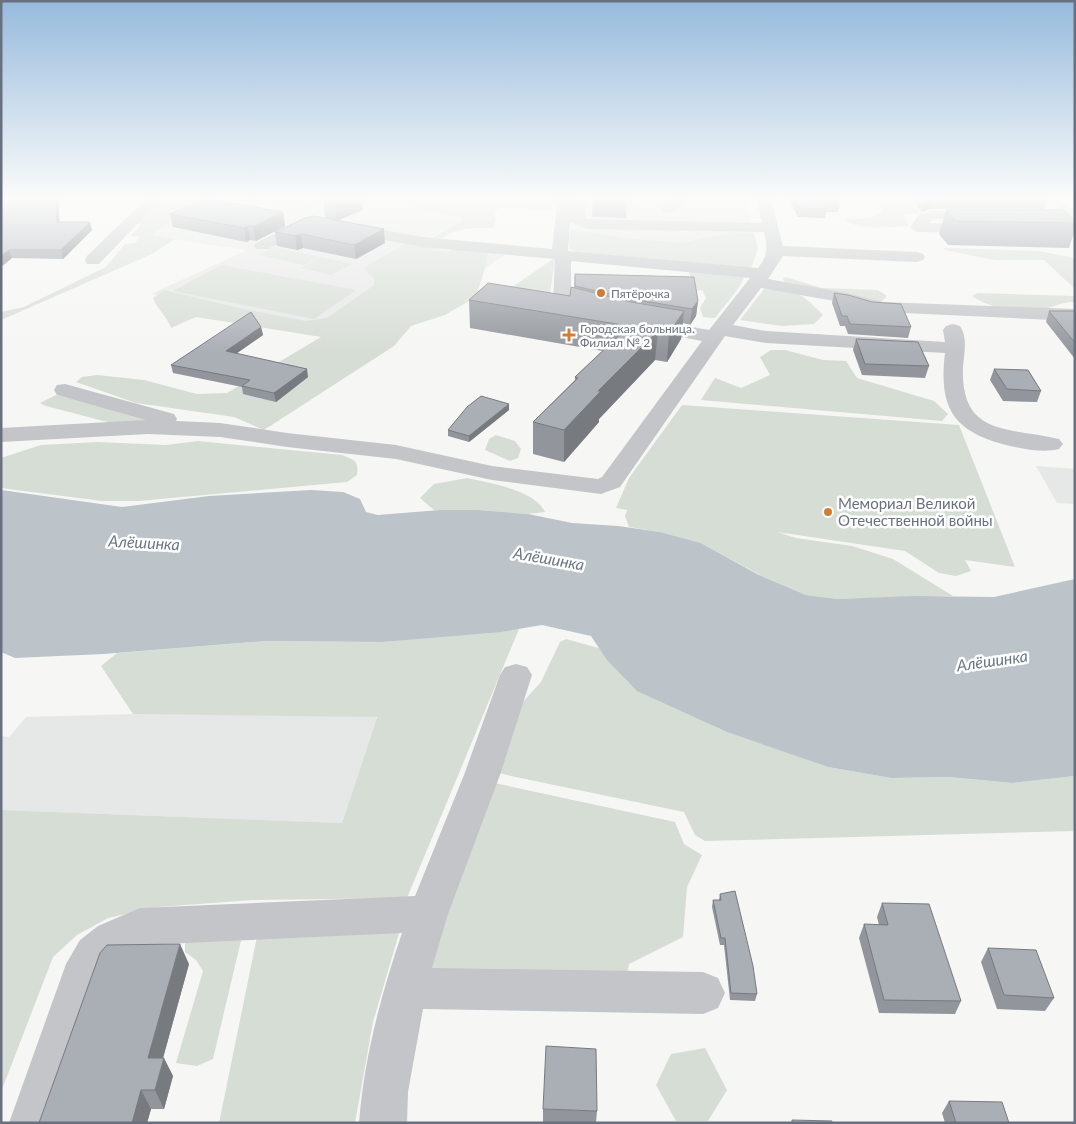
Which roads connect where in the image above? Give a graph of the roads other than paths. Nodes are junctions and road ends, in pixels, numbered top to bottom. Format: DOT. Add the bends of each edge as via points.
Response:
graph roads {
  1 [pos="104,249"];
  2 [pos="502,249"];
  3 [pos="560,249"];
  4 [pos="518,251"];
  5 [pos="776,251"];
  6 [pos="563,256"];
  7 [pos="917,258"];
  8 [pos="93,260"];
  9 [pos="760,278"];
  10 [pos="944,311"];
  11 [pos="1075,315"];
  12 [pos="604,316"];
  13 [pos="630,322"];
  14 [pos="717,333"];
  15 [pos="954,348"];
  16 [pos="66,390"];
  17 [pos="191,428"];
  18 [pos="1,435"];
  19 [pos="1051,444"];
  20 [pos="516,676"];
  21 [pos="428,914"];
  22 [pos="405,988"];
  23 [pos="703,993"];
  24 [pos="33,1123"];
  25 [pos="383,1123"];
  1 -- 8 [label="street"];
  2 -- 4 [label="street"];
  3 -- 6 [label="street"];
  4 -- 6 [label="street"];
  5 -- 7 [label="street"];
  5 -- 9 [label="street"];
  6 -- 9 [label="street"];
  6 -- 12 [label="street" via="564,306"];
  9 -- 10 [label="street" via="882,307"];
  9 -- 14 [label="street"];
  10 -- 11 [label="street"];
  10 -- 15 [label="street" via="955,336"];
  13 -- 14 [label="street"];
  14 -- 15 [label="street"];
  14 -- 17 [label="street" via="611,482 601,488 492,473 396,452"];
  15 -- 19 [label="street" via="954,392 967,420 981,431 998,437"];
  16 -- 17 [label="street"];
  17 -- 18 [label="street" via="148,427"];
  20 -- 21 [label="street"];
  21 -- 22 [label="street"];
  21 -- 24 [label="street" via="140,927 113,939 95,954 81,978"];
  22 -- 23 [label="street"];
  22 -- 25 [label="street" via="385,1092"];
}
